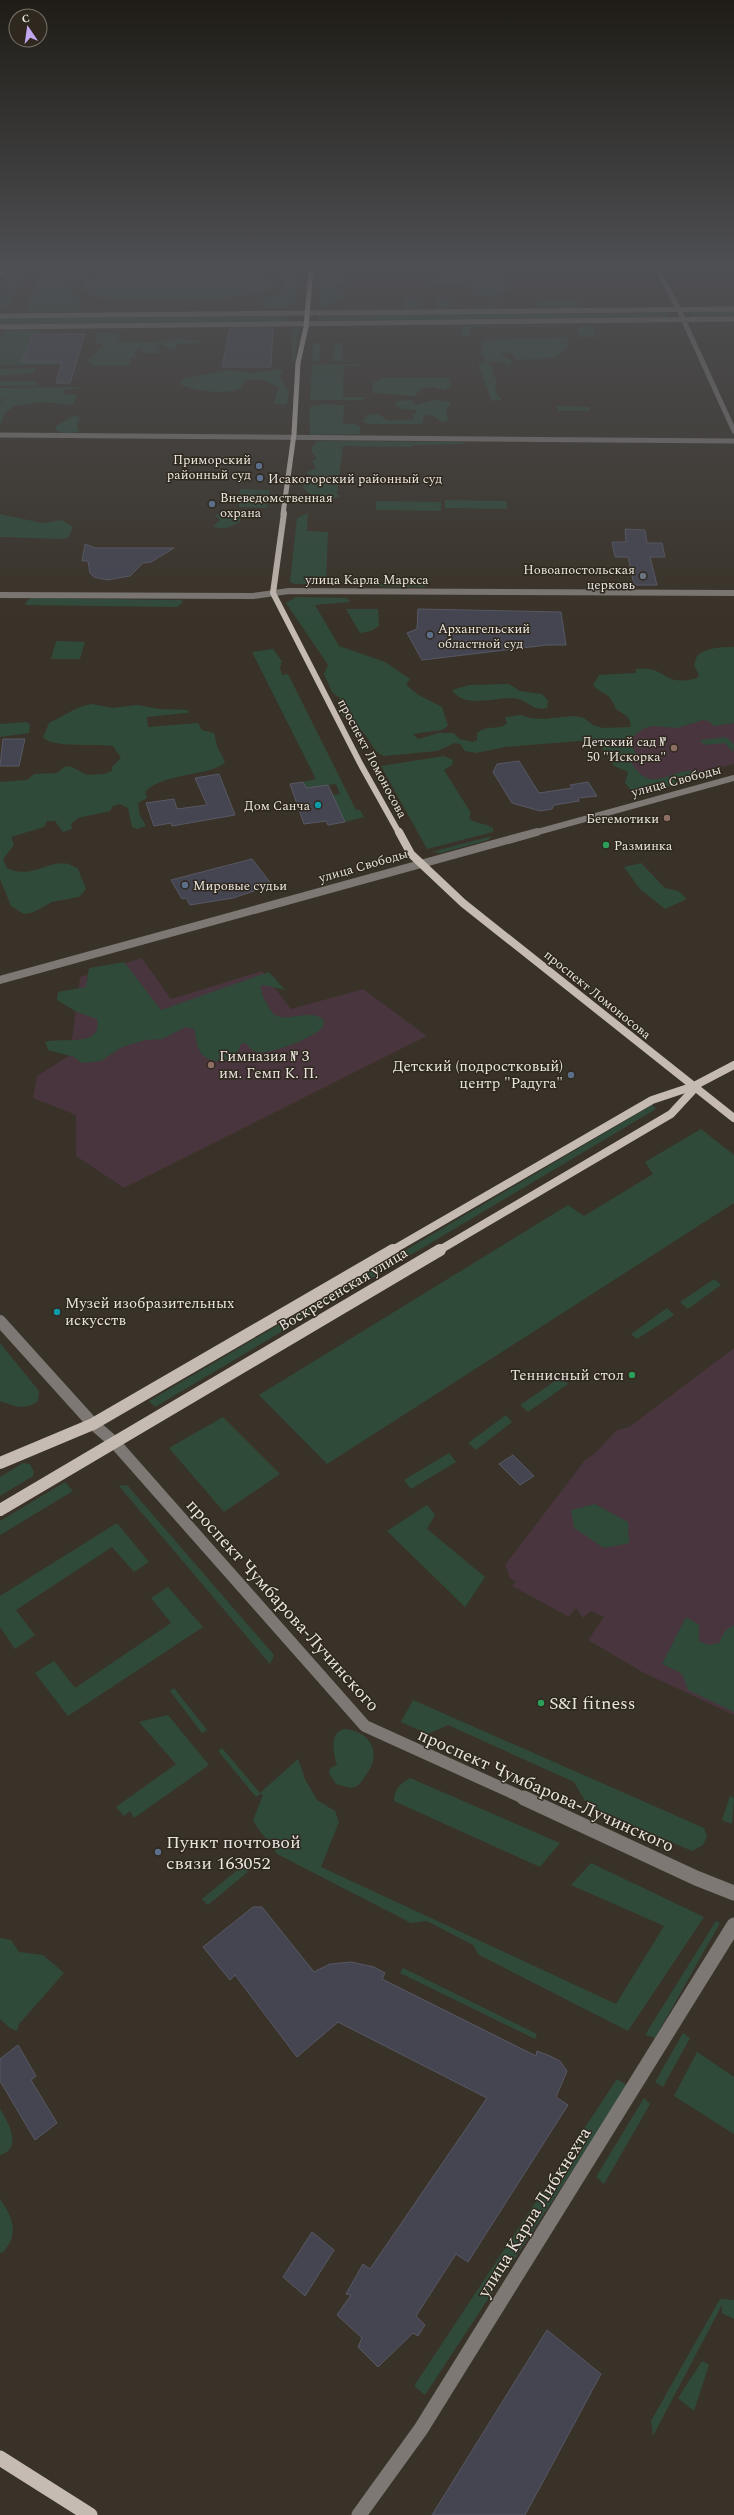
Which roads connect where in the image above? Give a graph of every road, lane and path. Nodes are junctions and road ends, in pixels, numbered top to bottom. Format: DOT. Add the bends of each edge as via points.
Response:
graph roads {
  1 [pos="296,386"];
  2 [pos="713,386"];
  3 [pos="734,431"];
  4 [pos="0,435"];
  5 [pos="293,437"];
  6 [pos="734,441"];
  7 [pos="273,593"];
  8 [pos="734,593"];
  9 [pos="0,595"];
  10 [pos="734,778"];
  11 [pos="420,863"];
  12 [pos="0,980"];
  13 [pos="734,1065"];
  14 [pos="695,1087"];
  15 [pos="734,1118"];
  16 [pos="0,1322"];
  17 [pos="93,1424"];
  18 [pos="114,1442"];
  19 [pos="0,1463"];
  20 [pos="0,1510"];
  21 [pos="734,1893"];
  22 [pos="734,1925"];
  23 [pos="0,2458"];
  24 [pos="90,2515"];
  25 [pos="359,2515"];
  1 -- 5 [label="main road"];
  2 -- 3 [label="street"];
  4 -- 5 [label="street"];
  5 -- 6 [label="street"];
  5 -- 7 [label="main road"];
  7 -- 8 [label="street, улица Карла Маркса"];
  7 -- 9 [label="street, улица Карла Маркса" via="253,596"];
  7 -- 11 [label="main road, проспект Ломоносова" via="385,810 403,841"];
  10 -- 11 [label="street, улица Свободы"];
  11 -- 12 [label="street, улица Свободы"];
  11 -- 14 [label="main road, проспект Ломоносова" via="463,903"];
  13 -- 14 [label="main road, Воскресенская улица"];
  14 -- 15 [label="main road, проспект Ломоносова"];
  14 -- 17 [label="main road, Воскресенская улица" via="652,1100"];
  14 -- 18 [label="main road, Воскресенская улица" via="671,1114"];
  16 -- 17 [label="street, проспект Чумбарова-Лучинского"];
  17 -- 18 [label="street, проспект Чумбарова-Лучинского"];
  17 -- 19 [label="main road, Воскресенская улица"];
  18 -- 20 [label="main road, Воскресенская улица"];
  18 -- 21 [label="street, проспект Чумбарова-Лучинского" via="365,1726 403,1746 584,1824 710,1885"];
  22 -- 25 [label="street, улица Карла Либкнехта" via="421,2429"];
  23 -- 24 [label="main road"];
}
